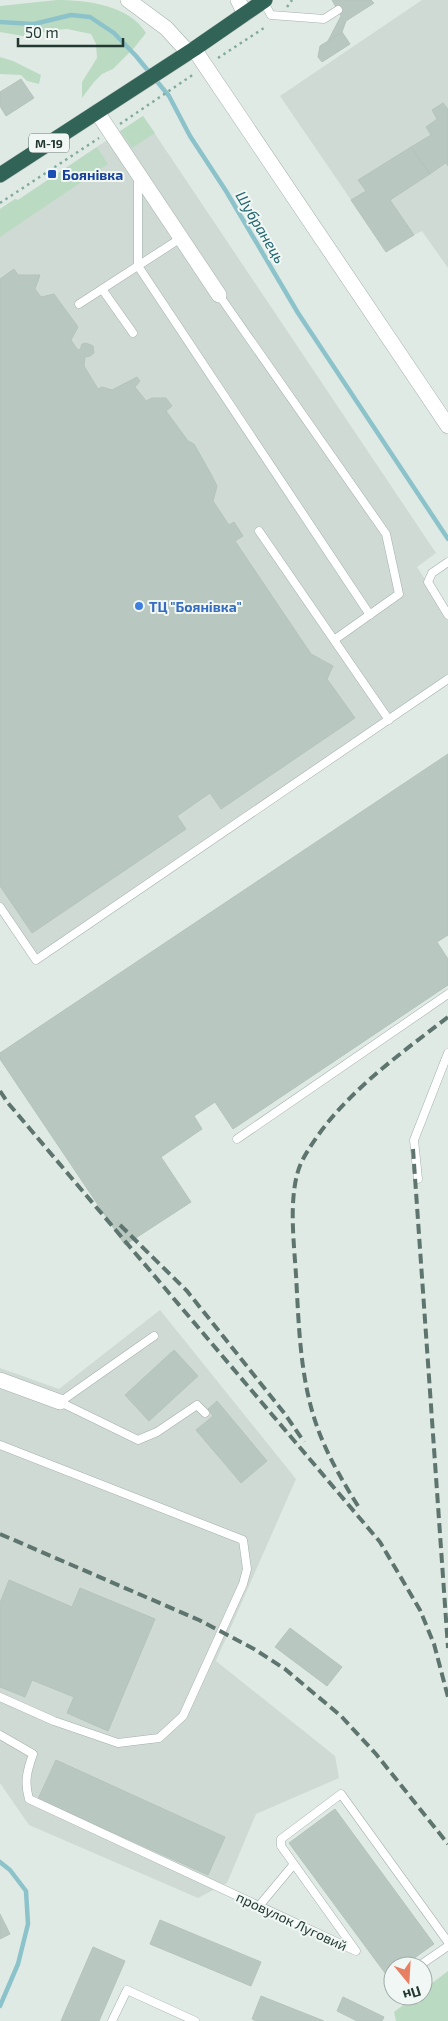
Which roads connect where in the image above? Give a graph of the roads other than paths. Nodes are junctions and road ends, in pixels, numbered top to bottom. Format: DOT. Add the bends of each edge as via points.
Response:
graph roads {
  1 [pos="128,0"];
  2 [pos="238,0"];
  3 [pos="264,1"];
  4 [pos="338,10"];
  5 [pos="245,14"];
  6 [pos="187,53"];
  7 [pos="103,108"];
  8 [pos="138,172"];
  9 [pos="0,175"];
  10 [pos="181,238"];
  11 [pos="138,266"];
  12 [pos="102,289"];
  13 [pos="219,294"];
  14 [pos="79,304"];
  15 [pos="133,333"];
  16 [pos="448,426"];
  17 [pos="260,531"];
  18 [pos="444,564"];
  19 [pos="370,615"];
  20 [pos="448,615"];
  21 [pos="334,640"];
  22 [pos="448,680"];
  23 [pos="389,720"];
  24 [pos="0,907"];
  25 [pos="448,994"];
  26 [pos="448,1053"];
  27 [pos="237,1139"];
  28 [pos="418,1179"];
  29 [pos="154,1336"];
  30 [pos="0,1380"];
  31 [pos="60,1402"];
  32 [pos="205,1413"];
  33 [pos="0,1445"];
  34 [pos="0,1697"];
  35 [pos="0,1735"];
  36 [pos="294,1864"];
  37 [pos="259,1906"];
  38 [pos="448,1944"];
  39 [pos="432,1956"];
  40 [pos="112,2021"];
  41 [pos="196,2021"];
  1 -- 6 [label="street" via="166,28"];
  2 -- 5 [label="street"];
  3 -- 4 [label="lane" via="271,15 324,19"];
  3 -- 5 [label="highway, М-19"];
  5 -- 6 [label="highway, М-19"];
  6 -- 7 [label="highway, М-19"];
  6 -- 16 [label="street" via="206,66"];
  7 -- 8 [label="street" via="110,131"];
  7 -- 9 [label="highway, М-19"];
  8 -- 10 [label="street"];
  8 -- 11 [label="lane"];
  10 -- 11 [label="lane"];
  10 -- 13 [label="street"];
  11 -- 12 [label="lane"];
  11 -- 19 [label="lane"];
  12 -- 14 [label="lane"];
  12 -- 15 [label="lane"];
  13 -- 19 [label="lane" via="386,534 399,594"];
  17 -- 21 [label="lane"];
  18 -- 20 [label="lane" via="429,576 428,582"];
  19 -- 21 [label="lane"];
  21 -- 23 [label="lane"];
  22 -- 23 [label="lane"];
  23 -- 24 [label="lane" via="36,960"];
  25 -- 27 [label="lane"];
  26 -- 28 [label="lane" via="414,1140"];
  29 -- 31 [label="lane"];
  30 -- 31 [label="street"];
  31 -- 32 [label="lane" via="138,1440 157,1432 197,1405"];
  33 -- 34 [label="lane" via="243,1540 247,1568 243,1584 183,1716 159,1738 118,1742 54,1721"];
  35 -- 37 [label="lane, провулок Луговий" via="33,1754 25,1786 29,1799"];
  36 -- 37 [label="lane"];
  36 -- 37 [label="lane, провулок Луговий" via="356,1951"];
  36 -- 38 [label="lane, провулок Луговий" via="281,1846 281,1839 341,1794"];
  38 -- 39 [label="lane, провулок Луговий"];
  40 -- 41 [label="lane" via="127,1990"];
}
